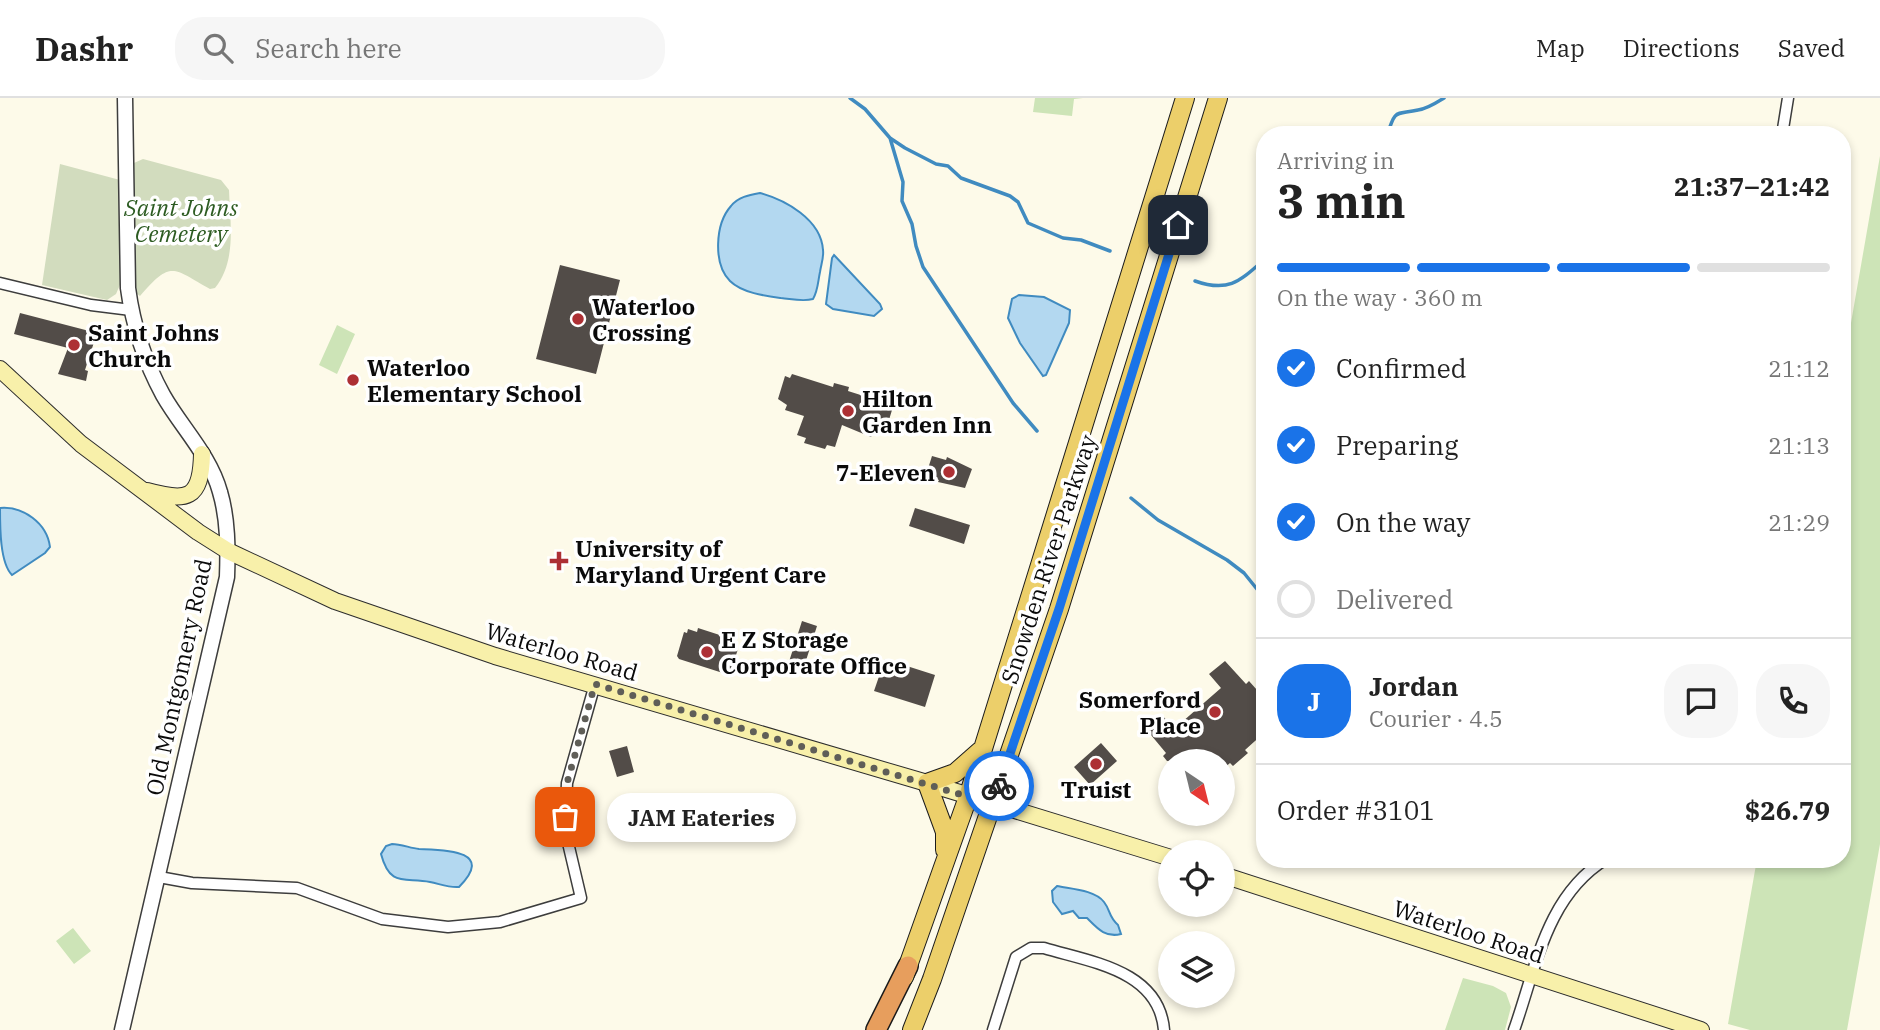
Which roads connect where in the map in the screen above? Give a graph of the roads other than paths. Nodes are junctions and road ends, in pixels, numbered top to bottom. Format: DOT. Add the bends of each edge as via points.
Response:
graph roads {
  1 [pos="125,98"];
  2 [pos="1185,98"];
  3 [pos="1217,98"];
  4 [pos="1788,98"];
  5 [pos="1783,126"];
  6 [pos="0,283"];
  7 [pos="131,310"];
  8 [pos="0,369"];
  9 [pos="202,454"];
  10 [pos="136,488"];
  11 [pos="228,551"];
  12 [pos="595,684"];
  13 [pos="983,749"];
  14 [pos="927,783"];
  15 [pos="968,797"];
  16 [pos="992,804"];
  17 [pos="1158,854"];
  18 [pos="944,862"];
  19 [pos="1595,868"];
  20 [pos="159,877"];
  21 [pos="1235,879"];
  22 [pos="908,967"];
  23 [pos="1534,975"];
  24 [pos="122,1030"];
  25 [pos="876,1030"];
  26 [pos="886,1030"];
  27 [pos="912,1030"];
  28 [pos="993,1030"];
  29 [pos="1164,1030"];
  30 [pos="1514,1030"];
  31 [pos="1701,1030"];
  1 -- 7 [label="street, Old Montgomery Road"];
  2 -- 13 [label="main road, Snowden River Parkway"];
  3 -- 16 [label="main road, Snowden River Parkway" via="1059,609"];
  4 -- 5 [label="street"];
  6 -- 7 [label="street"];
  7 -- 9 [label="street, Old Montgomery Road" via="163,396"];
  8 -- 10 [label="main road, Waterloo Road"];
  9 -- 10 [label="main road" via="199,482 185,497 170,498"];
  9 -- 11 [label="street, Old Montgomery Road" via="219,490"];
  10 -- 11 [label="main road, Waterloo Road"];
  11 -- 12 [label="main road, Waterloo Road" via="374,616"];
  11 -- 20 [label="street, Old Montgomery Road" via="227,577"];
  12 -- 14 [label="main road, Waterloo Road"];
  12 -- 20 [label="street" via="566,792 565,830 581,898 500,922 448,927 382,919 297,888"];
  13 -- 14 [label="main road" via="955,773"];
  13 -- 15 [label="main road, Snowden River Parkway"];
  14 -- 15 [label="main road, Waterloo Road"];
  14 -- 18 [label="main road" via="945,832"];
  15 -- 16 [label="main road, Waterloo Road"];
  15 -- 18 [label="main road, Snowden River Parkway"];
  16 -- 17 [label="main road, Waterloo Road"];
  16 -- 27 [label="main road, Snowden River Parkway"];
  18 -- 22 [label="main road, Snowden River Parkway"];
  19 -- 23 [label="street" via="1572,887 1554,912"];
  20 -- 24 [label="street, Old Montgomery Road"];
  21 -- 23 [label="main road, Waterloo Road"];
  22 -- 25 [label="highway"];
  22 -- 26 [label="main road, Snowden River Parkway"];
  23 -- 30 [label="street"];
  23 -- 31 [label="main road, Waterloo Road"];
  28 -- 29 [label="street" via="1016,957 1031,948 1119,971 1138,981 1160,1010"];
}
